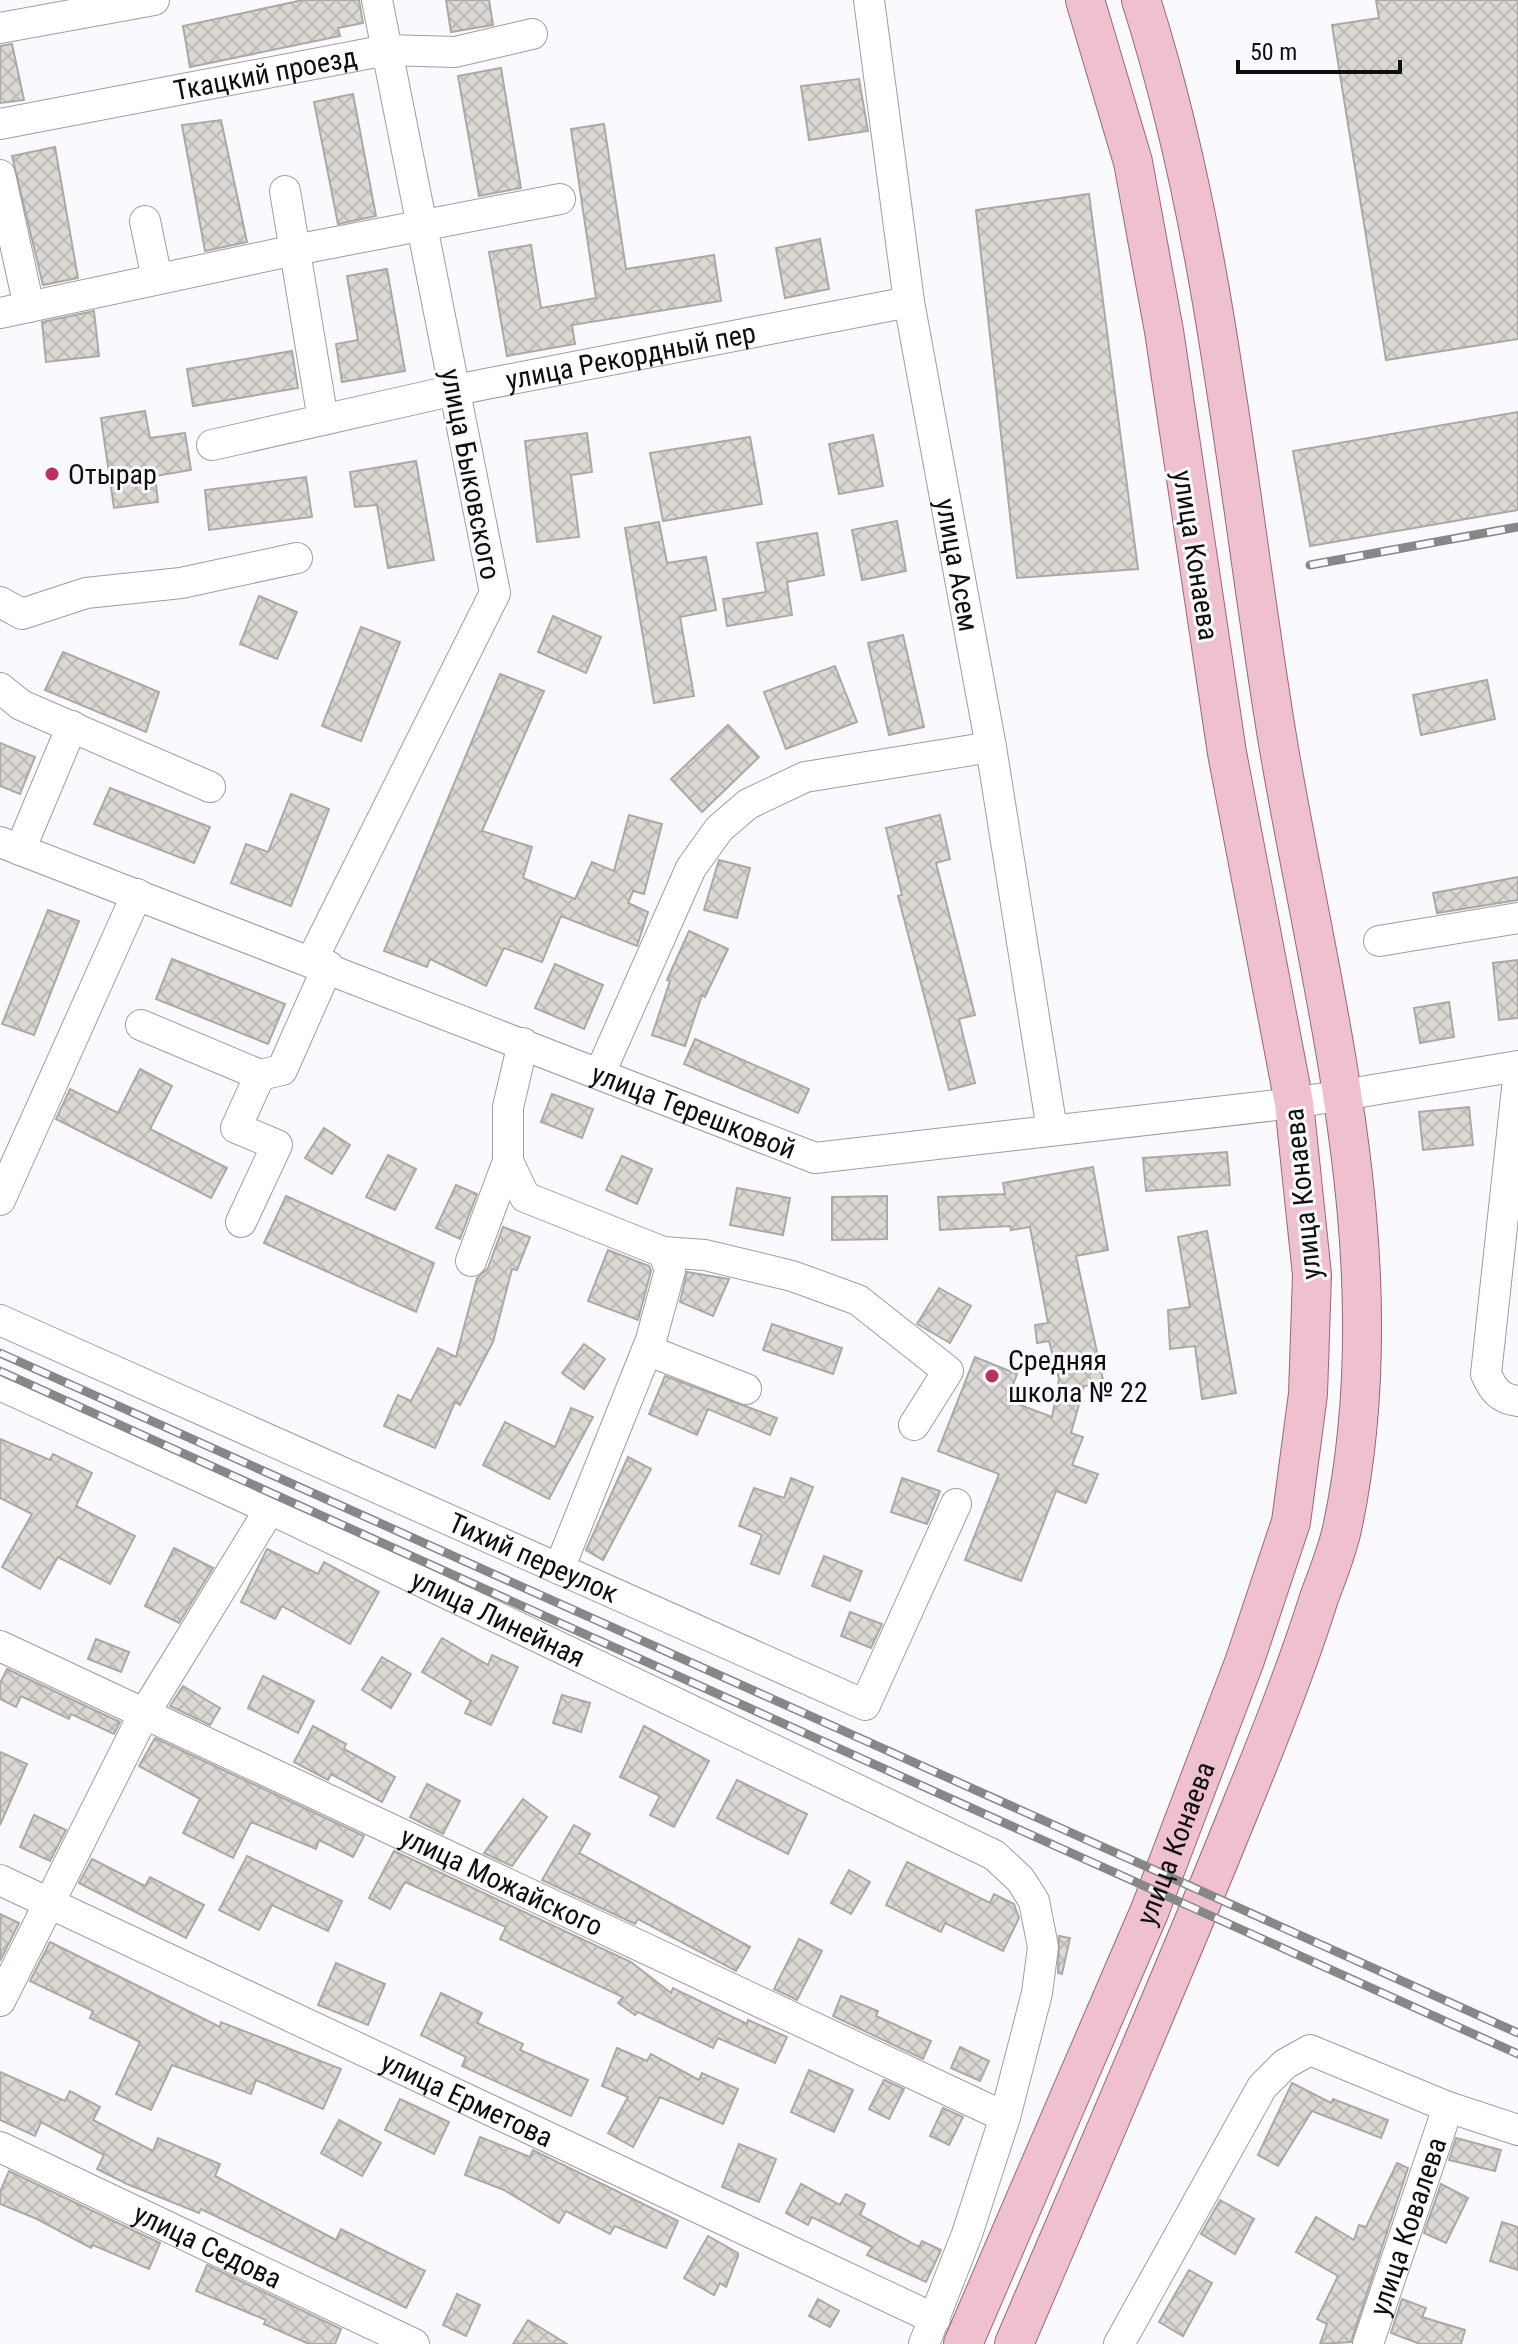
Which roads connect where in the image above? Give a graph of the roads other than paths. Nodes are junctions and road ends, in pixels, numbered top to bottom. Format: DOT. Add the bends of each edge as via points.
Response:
graph roads {
  1 [pos="154,0"];
  2 [pos="377,0"];
  3 [pos="869,0"];
  4 [pos="1058,0"];
  5 [pos="1085,0"];
  6 [pos="1141,0"];
  7 [pos="1168,0"];
  8 [pos="0,28"];
  9 [pos="532,34"];
  10 [pos="387,50"];
  11 [pos="0,124"];
  12 [pos="0,175"];
  13 [pos="285,191"];
  14 [pos="560,199"];
  15 [pos="145,221"];
  16 [pos="422,226"];
  17 [pos="295,250"];
  18 [pos="157,279"];
  19 [pos="909,302"];
  20 [pos="29,307"];
  21 [pos="0,313"];
  22 [pos="455,390"];
  23 [pos="323,420"];
  24 [pos="212,445"];
  25 [pos="297,558"];
  26 [pos="0,602"];
  27 [pos="0,688"];
  28 [pos="72,726"];
  29 [pos="991,747"];
  30 [pos="210,787"];
  31 [pos="1290,804"];
  32 [pos="10,846"];
  33 [pos="137,894"];
  34 [pos="1518,918"];
  35 [pos="1379,941"];
  36 [pos="320,963"];
  37 [pos="141,1025"];
  38 [pos="523,1043"];
  39 [pos="1282,1043"];
  40 [pos="1518,1066"];
  41 [pos="600,1073"];
  42 [pos="260,1075"];
  43 [pos="1518,1079"];
  44 [pos="1345,1096"];
  45 [pos="1294,1103"];
  46 [pos="1052,1130"];
  47 [pos="508,1161"];
  48 [pos="0,1200"];
  49 [pos="241,1222"];
  50 [pos="663,1252"];
  51 [pos="471,1261"];
  52 [pos="0,1320"];
  53 [pos="647,1350"];
  54 [pos="0,1385"];
  55 [pos="746,1389"];
  56 [pos="1518,1401"];
  57 [pos="914,1425"];
  58 [pos="956,1504"];
  59 [pos="270,1509"];
  60 [pos="559,1569"];
  61 [pos="0,1646"];
  62 [pos="144,1714"];
  63 [pos="0,1880"];
  64 [pos="49,1903"];
  65 [pos="0,2001"];
  66 [pos="1448,2107"];
  67 [pos="1005,2117"];
  68 [pos="1518,2130"];
  69 [pos="0,2147"];
  70 [pos="929,2332"];
  71 [pos="414,2344"];
  72 [pos="963,2344"];
  73 [pos="1014,2344"];
  74 [pos="1119,2344"];
  75 [pos="1368,2344"];
  1 -- 8 [label="street"];
  2 -- 10 [label="street, улица Быковского"];
  3 -- 19 [label="street, улица Асем"];
  4 -- 39 [label="main road" via="1107,167 1139,335 1202,757 1245,985"];
  5 -- 39 [label="main road, улица Конаева" via="1133,162 1164,331 1227,753"];
  6 -- 31 [label="main road, улица Конаева" via="1183,150"];
  7 -- 31 [label="main road" via="1208,144 1243,334 1304,741"];
  9 -- 10 [label="street, Ткацкий проезд" via="455,52"];
  10 -- 11 [label="street, Ткацкий проезд"];
  10 -- 16 [label="street, улица Быковского"];
  12 -- 20 [label="street"];
  13 -- 17 [label="street"];
  14 -- 16 [label="street"];
  15 -- 18 [label="street"];
  16 -- 17 [label="street"];
  16 -- 22 [label="street, улица Быковского"];
  17 -- 18 [label="street"];
  17 -- 23 [label="street"];
  18 -- 20 [label="street"];
  19 -- 22 [label="street, улица Рекордный пер"];
  19 -- 29 [label="street, улица Асем"];
  20 -- 21 [label="street"];
  22 -- 23 [label="street, улица Рекордный пер"];
  22 -- 36 [label="street, улица Быковского" via="495,593"];
  23 -- 24 [label="street, улица Рекордный пер"];
  25 -- 26 [label="street" via="181,583 86,593 22,614"];
  27 -- 28 [label="street" via="21,705"];
  28 -- 30 [label="street"];
  28 -- 32 [label="street"];
  29 -- 41 [label="street" via="805,777 748,804 719,829 691,868"];
  29 -- 46 [label="street, улица Асем"];
  31 -- 44 [label="main road, улица Конаева"];
  32 -- 33 [label="street, улица Терешковой"];
  33 -- 36 [label="street, улица Терешковой"];
  33 -- 48 [label="street"];
  34 -- 35 [label="street"];
  36 -- 38 [label="street, улица Терешковой"];
  36 -- 42 [label="street, улица Быковского" via="282,1070"];
  37 -- 42 [label="street"];
  38 -- 41 [label="street, улица Терешковой"];
  38 -- 47 [label="street" via="508,1107"];
  39 -- 45 [label="main road, улица Конаева"];
  40 -- 44 [label="street, улица Терешковой"];
  41 -- 46 [label="street, улица Терешковой" via="815,1158"];
  42 -- 49 [label="street" via="236,1128 277,1145"];
  43 -- 56 [label="street" via="1486,1374 1493,1390"];
  44 -- 45 [label="street, улица Терешковой"];
  44 -- 73 [label="main road, улица Конаева" via="1363,1276 1360,1396 1342,1530 1288,1690 1189,1938"];
  45 -- 46 [label="street, улица Терешковой"];
  45 -- 72 [label="main road, улица Конаева" via="1312,1275 1308,1394 1291,1522 1150,1910"];
  47 -- 50 [label="street" via="525,1197"];
  47 -- 51 [label="street"];
  50 -- 53 [label="street" via="670,1270"];
  50 -- 57 [label="street" via="705,1255 792,1276 858,1300 948,1371"];
  52 -- 60 [label="street, Тихий переулок"];
  53 -- 55 [label="street"];
  53 -- 60 [label="street"];
  54 -- 59 [label="street, улица Линейная"];
  58 -- 60 [label="street, Тихий переулок" via="865,1705"];
  59 -- 62 [label="street"];
  59 -- 67 [label="street, улица Линейная" via="994,1855 1034,1901 1043,1947 1037,1993"];
  61 -- 62 [label="street, улица Можайского"];
  62 -- 64 [label="street"];
  62 -- 67 [label="street, улица Можайского"];
  63 -- 64 [label="street, улица Ерметова"];
  64 -- 65 [label="street"];
  64 -- 70 [label="street, улица Ерметова"];
  66 -- 68 [label="street"];
  66 -- 74 [label="street" via="1310,2050 1285,2064 1262,2087"];
  66 -- 75 [label="street, улица Ковалева"];
  67 -- 70 [label="street, улица Линейная"];
  69 -- 71 [label="street, улица Седова"];
}
